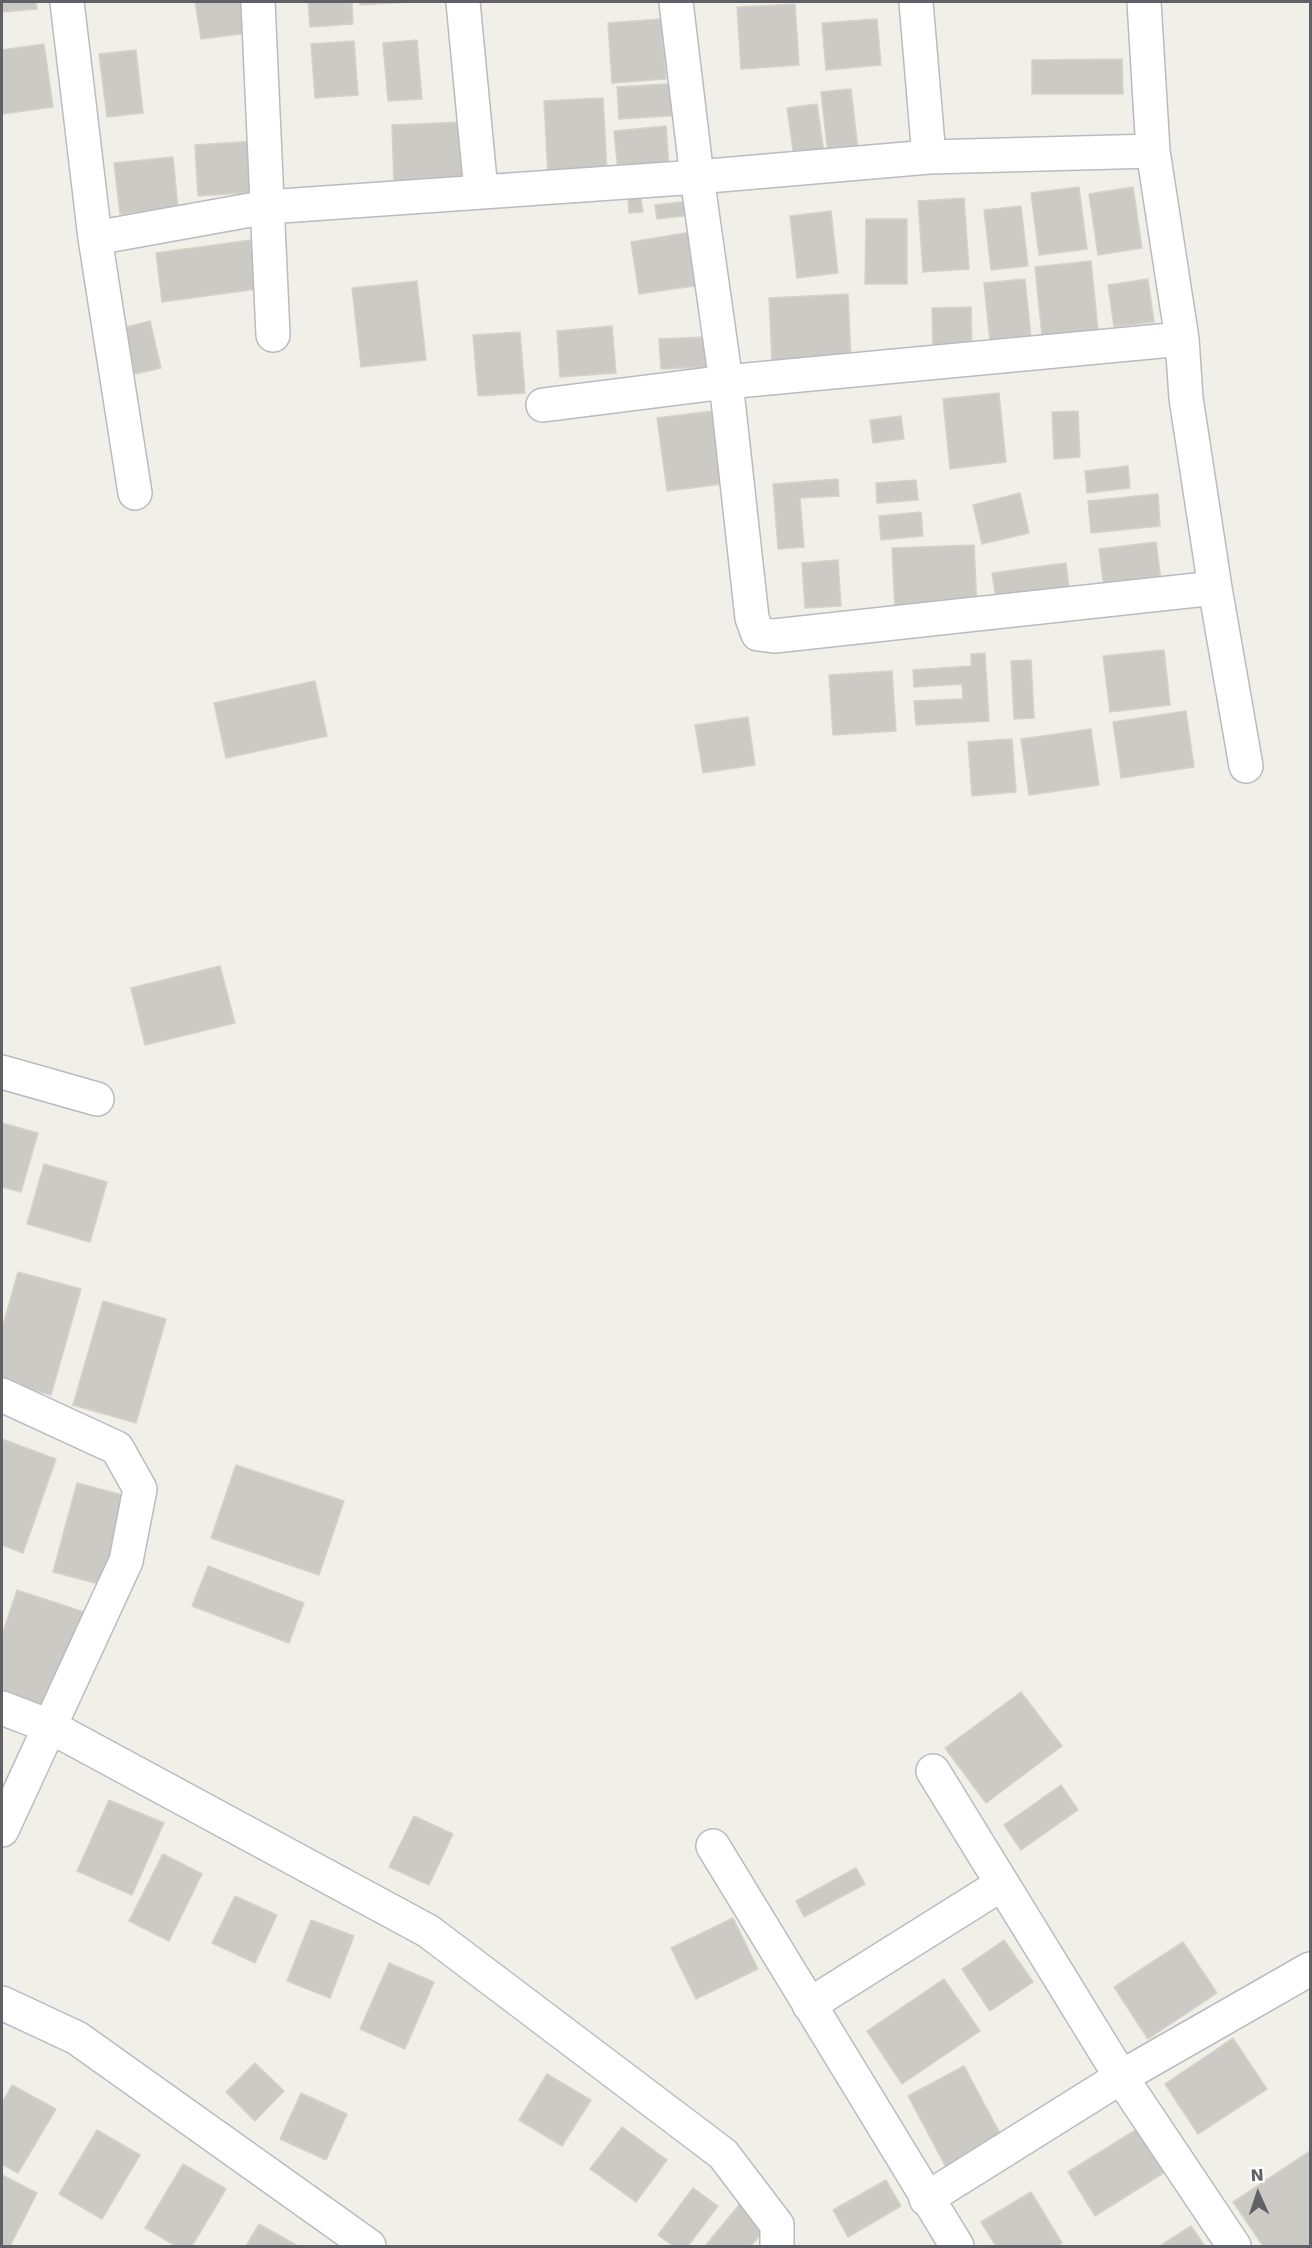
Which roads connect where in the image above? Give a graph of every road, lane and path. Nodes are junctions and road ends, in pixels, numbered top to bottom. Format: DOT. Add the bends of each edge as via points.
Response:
graph roads {
  1 [pos="67,2"];
  2 [pos="258,2"];
  3 [pos="463,2"];
  4 [pos="676,2"];
  5 [pos="916,2"];
  6 [pos="1144,2"];
  7 [pos="1153,152"];
  8 [pos="929,157"];
  9 [pos="697,177"];
  10 [pos="481,191"];
  11 [pos="267,207"];
  12 [pos="95,238"];
  13 [pos="273,335"];
  14 [pos="1182,339"];
  15 [pos="726,382"];
  16 [pos="543,405"];
  17 [pos="135,493"];
  18 [pos="1215,588"];
  19 [pos="1246,766"];
  20 [pos="2,1072"];
  21 [pos="97,1099"];
  22 [pos="2,1395"];
  23 [pos="2,1708"];
  24 [pos="49,1726"];
  25 [pos="933,1771"];
  26 [pos="2,1830"];
  27 [pos="713,1846"];
  28 [pos="1002,1884"];
  29 [pos="1311,1969"];
  30 [pos="2,2003"];
  31 [pos="809,2005"];
  32 [pos="1121,2077"];
  33 [pos="926,2199"];
  34 [pos="369,2247"];
  35 [pos="777,2247"];
  36 [pos="957,2247"];
  37 [pos="1234,2247"];
  1 -- 12 [label="street"];
  2 -- 11 [label="street"];
  3 -- 10 [label="street"];
  4 -- 9 [label="street"];
  5 -- 8 [label="street"];
  6 -- 7 [label="street"];
  7 -- 8 [label="street"];
  7 -- 14 [label="street"];
  8 -- 9 [label="street"];
  9 -- 10 [label="street"];
  9 -- 15 [label="street"];
  10 -- 11 [label="street"];
  11 -- 12 [label="street"];
  11 -- 13 [label="street"];
  12 -- 17 [label="street"];
  14 -- 15 [label="street"];
  14 -- 18 [label="street" via="1186,398"];
  15 -- 16 [label="street"];
  15 -- 18 [label="street" via="752,618 758,634 774,636"];
  18 -- 19 [label="street"];
  20 -- 21 [label="street"];
  22 -- 24 [label="street" via="117,1448 140,1489 126,1560"];
  23 -- 24 [label="street"];
  24 -- 26 [label="street"];
  24 -- 35 [label="street" via="428,1931 723,2154 777,2225"];
  25 -- 28 [label="street"];
  27 -- 31 [label="street"];
  28 -- 31 [label="street"];
  28 -- 32 [label="street"];
  29 -- 32 [label="street"];
  30 -- 34 [label="street" via="77,2038"];
  31 -- 33 [label="street"];
  32 -- 33 [label="street"];
  32 -- 37 [label="street"];
  33 -- 36 [label="street"];
}
